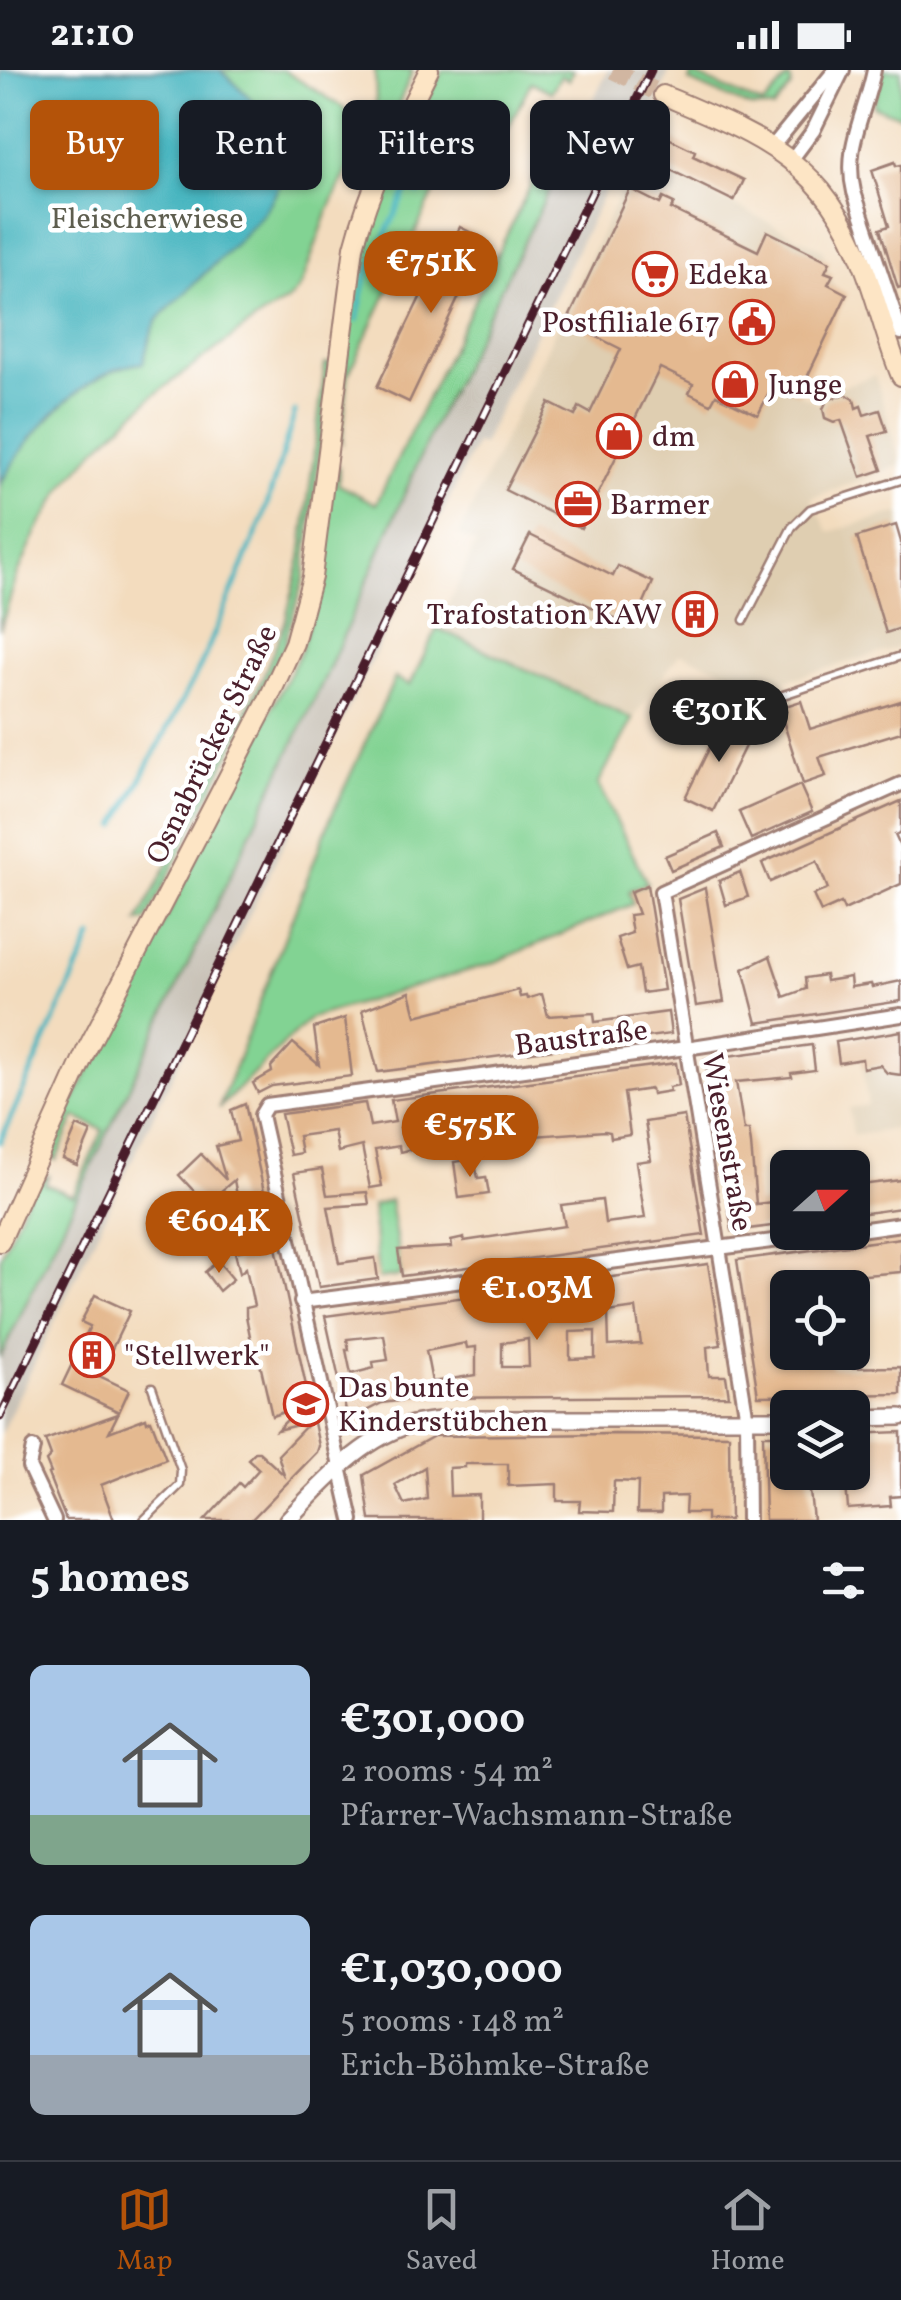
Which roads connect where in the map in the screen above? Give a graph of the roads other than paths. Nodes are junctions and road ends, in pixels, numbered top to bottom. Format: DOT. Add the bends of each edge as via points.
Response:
graph roads {
  1 [pos="430,70"];
  2 [pos="839,70"];
  3 [pos="874,70"];
  4 [pos="663,94"];
  5 [pos="774,146"];
  6 [pos="792,160"];
  7 [pos="901,333"];
  8 [pos="901,376"];
  9 [pos="901,480"];
  10 [pos="744,620"];
  11 [pos="901,656"];
  12 [pos="768,700"];
  13 [pos="901,784"];
  14 [pos="901,1015"];
  15 [pos="686,1048"];
  16 [pos="901,1224"];
  17 [pos="870,1228"];
  18 [pos="0,1242"];
  19 [pos="770,1242"];
  20 [pos="720,1249"];
  21 [pos="301,1302"];
  22 [pos="152,1387"];
  23 [pos="901,1417"];
  24 [pos="870,1418"];
  25 [pos="770,1419"];
  26 [pos="747,1420"];
  27 [pos="32,1448"];
  28 [pos="340,1467"];
  29 [pos="54,1520"];
  30 [pos="144,1520"];
  31 [pos="287,1520"];
  32 [pos="352,1520"];
  33 [pos="748,1520"];
  1 -- 18 [label="main road, Osnabrücker Straße" via="366,198 354,247 312,577 294,643 86,1051"];
  2 -- 5 [label="street"];
  2 -- 6 [label="street" via="822,114"];
  3 -- 7 [label="street" via="849,152 850,170"];
  4 -- 5 [label="main road"];
  5 -- 6 [label="main road"];
  6 -- 8 [label="main road" via="823,190 853,239"];
  9 -- 10 [label="lane" via="810,509 792,527"];
  11 -- 12 [label="lane"];
  13 -- 15 [label="street, Wiesenstraße" via="661,892"];
  14 -- 15 [label="street, Baustraße"];
  15 -- 20 [label="street, Wiesenstraße"];
  15 -- 21 [label="street, Baustraße" via="267,1105 262,1115"];
  16 -- 17 [label="street"];
  19 -- 20 [label="street"];
  20 -- 21 [label="street"];
  20 -- 26 [label="street, Wiesenstraße"];
  21 -- 28 [label="street"];
  22 -- 30 [label="lane" via="181,1470 180,1485"];
  23 -- 24 [label="street"];
  25 -- 26 [label="street"];
  26 -- 28 [label="street" via="452,1418 394,1432"];
  26 -- 33 [label="street, Wiesenstraße"];
  27 -- 29 [label="street" via="29,1467"];
  28 -- 31 [label="street"];
  28 -- 32 [label="street"];
}
